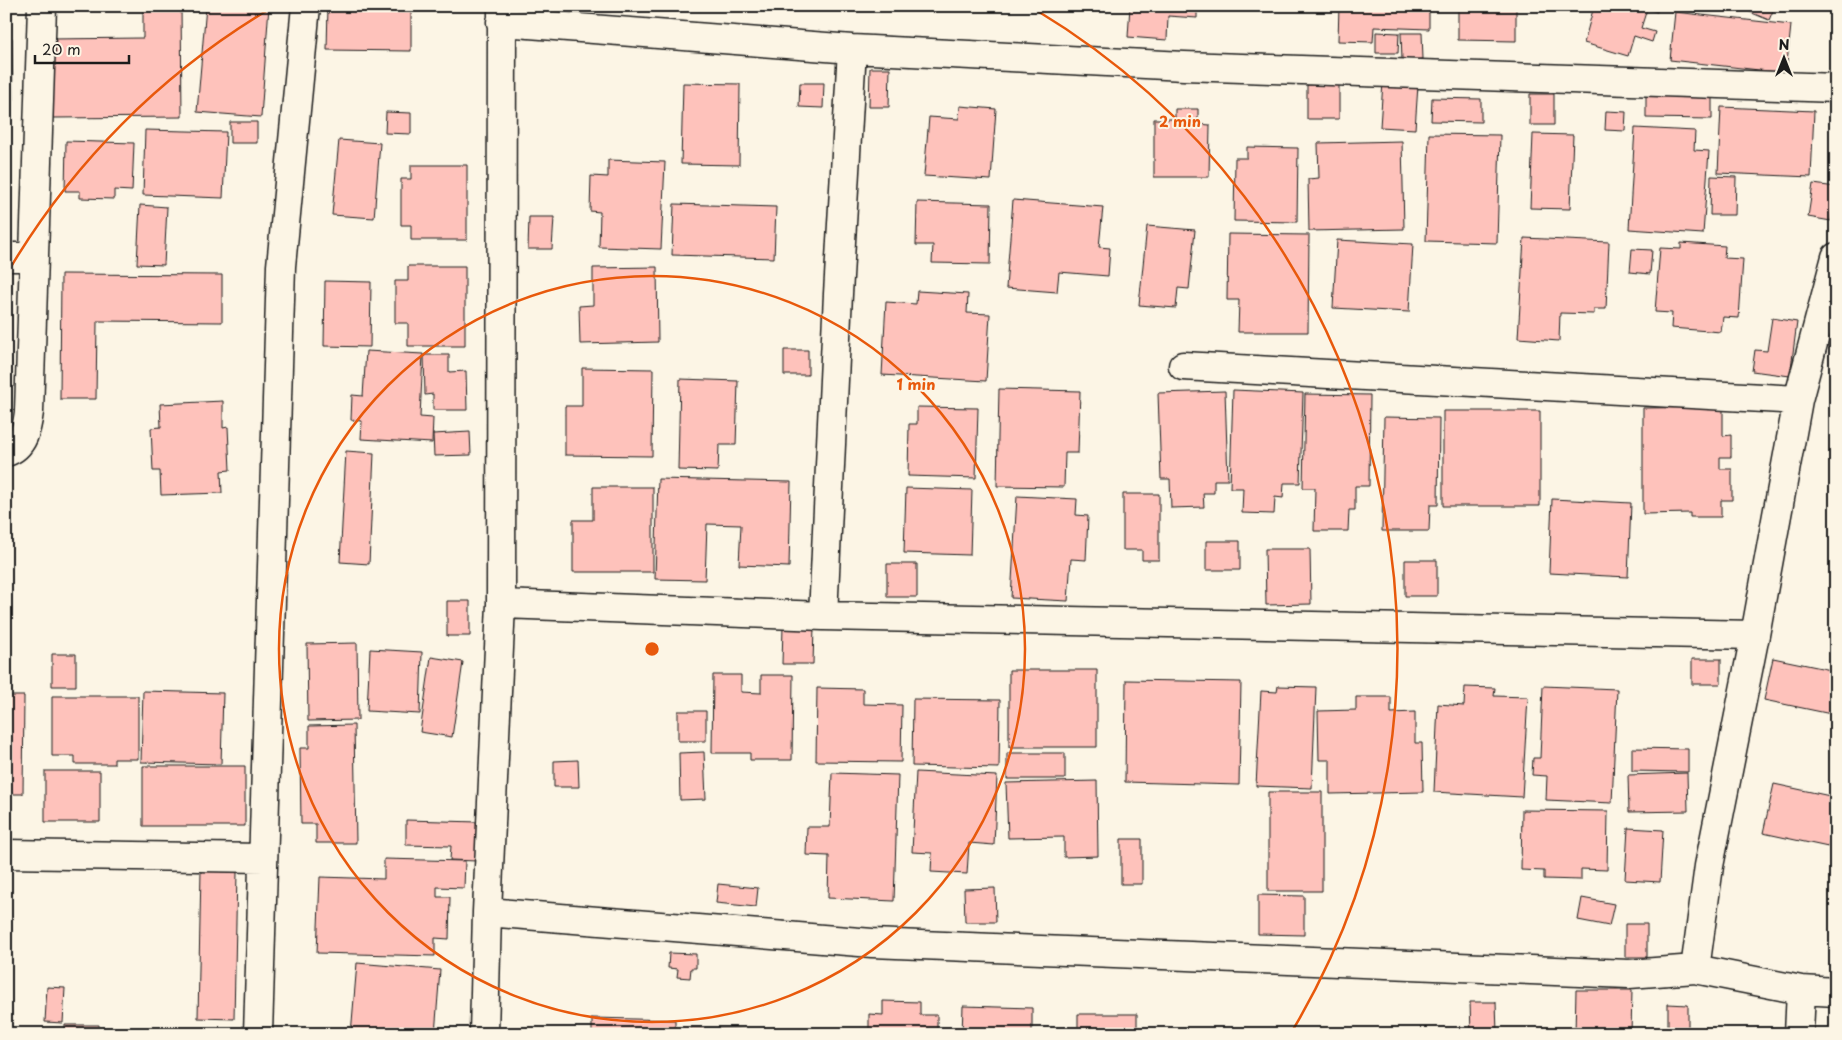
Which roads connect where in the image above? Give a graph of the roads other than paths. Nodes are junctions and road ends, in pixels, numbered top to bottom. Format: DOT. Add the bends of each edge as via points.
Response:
graph roads {
  1 [pos="42,6"];
  2 [pos="306,6"];
  3 [pos="502,14"];
  4 [pos="852,49"];
  5 [pos="1836,88"];
  6 [pos="6,256"];
  7 [pos="34,257"];
  8 [pos="1836,257"];
  9 [pos="1183,366"];
  10 [pos="1798,400"];
  11 [pos="6,452"];
  12 [pos="501,604"];
  13 [pos="823,616"];
  14 [pos="1754,635"];
  15 [pos="6,854"];
  16 [pos="263,858"];
  17 [pos="487,912"];
  18 [pos="1695,969"];
  19 [pos="1801,990"];
  20 [pos="1836,992"];
  21 [pos="258,1034"];
  22 [pos="484,1034"];
  23 [pos="1799,1034"];
  1 -- 7 [label="street"];
  2 -- 16 [label="street" via="281,266"];
  3 -- 4 [label="street"];
  3 -- 12 [label="street"];
  4 -- 5 [label="street" via="1184,66"];
  4 -- 13 [label="street"];
  6 -- 7 [label="street"];
  7 -- 11 [label="street" via="27,427 22,441"];
  8 -- 10 [label="street"];
  9 -- 10 [label="street"];
  10 -- 14 [label="street"];
  12 -- 13 [label="street"];
  12 -- 17 [label="street"];
  13 -- 14 [label="street"];
  14 -- 18 [label="street" via="1708,866"];
  15 -- 16 [label="street"];
  16 -- 21 [label="street"];
  17 -- 18 [label="street" via="882,944 1629,974"];
  17 -- 22 [label="street"];
  18 -- 19 [label="street"];
  19 -- 20 [label="street"];
  19 -- 23 [label="street"];
}
